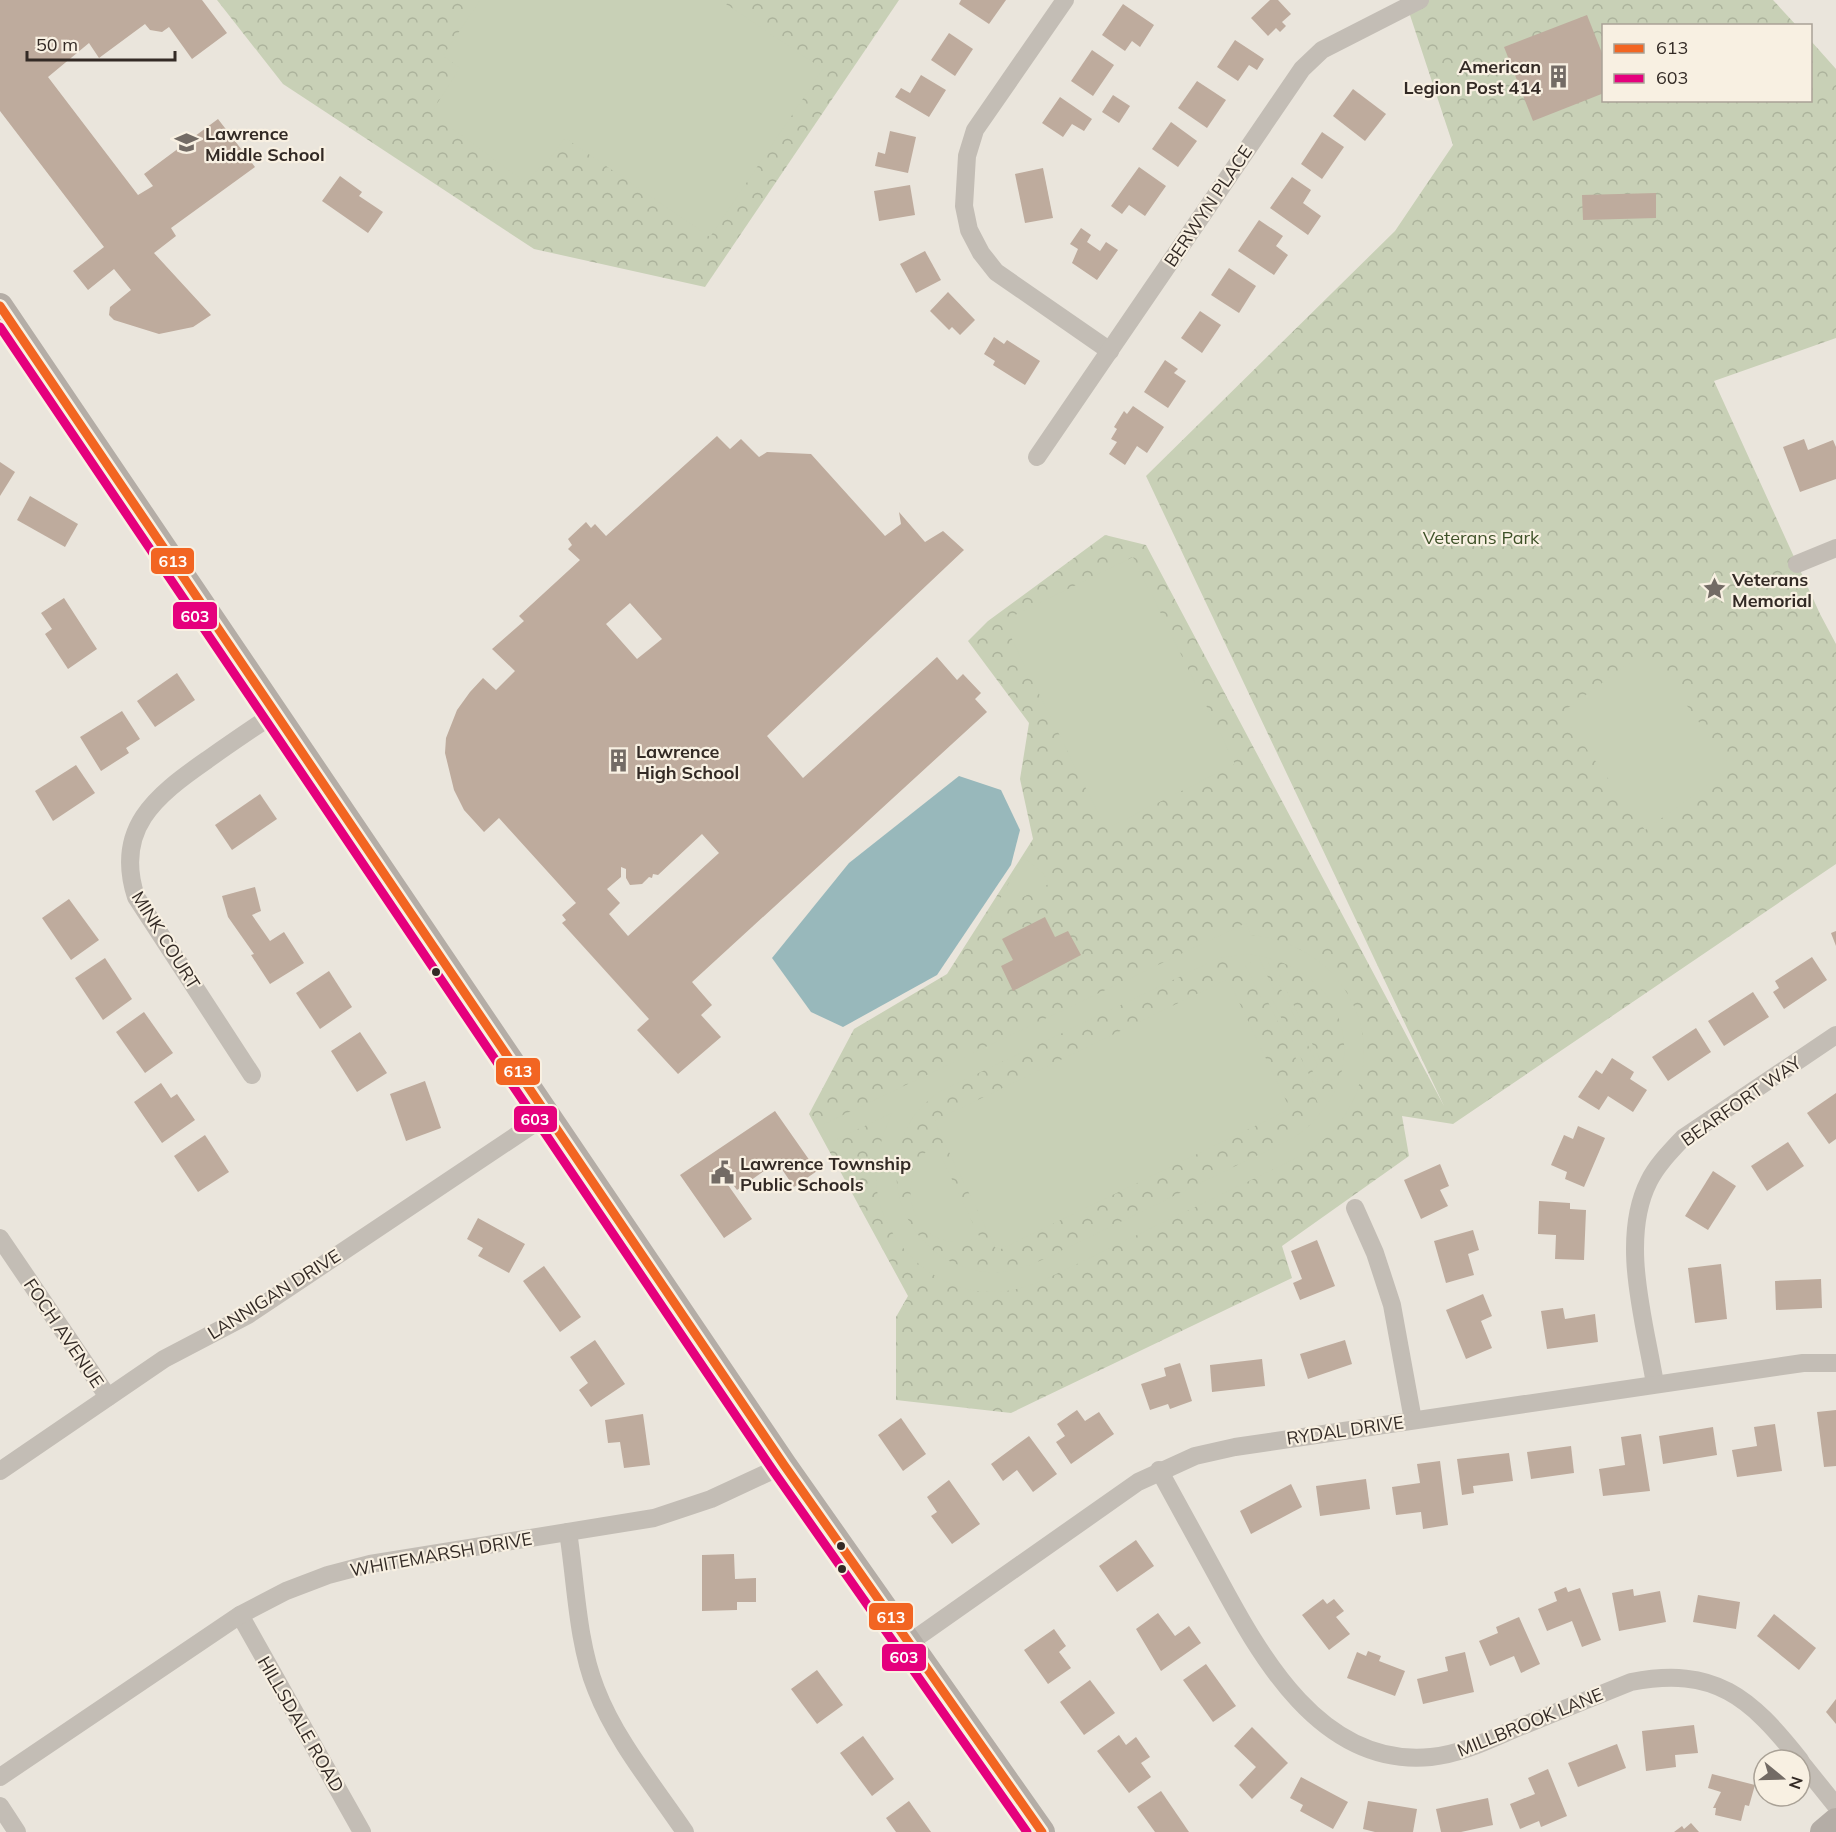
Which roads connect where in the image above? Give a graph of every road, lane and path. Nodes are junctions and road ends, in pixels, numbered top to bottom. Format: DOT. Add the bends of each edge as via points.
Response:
graph roads {
  1 [pos="1065,0"];
  2 [pos="1420,0"];
  3 [pos="3,322"];
  4 [pos="1110,351"];
  5 [pos="1037,457"];
  6 [pos="1836,548"];
  7 [pos="1797,564"];
  8 [pos="275,713"];
  9 [pos="1836,1035"];
  10 [pos="252,1075"];
  11 [pos="547,1115"];
  12 [pos="1355,1208"];
  13 [pos="0,1238"];
  14 [pos="1836,1363"];
  15 [pos="1655,1384"];
  16 [pos="108,1397"];
  17 [pos="1413,1420"];
  18 [pos="784,1465"];
  19 [pos="1160,1470"];
  20 [pos="0,1471"];
  21 [pos="568,1532"];
  22 [pos="240,1615"];
  23 [pos="909,1643"];
  24 [pos="1791,1748"];
  25 [pos="1812,1775"];
  26 [pos="0,1776"];
  27 [pos="0,1806"];
  28 [pos="1836,1806"];
  29 [pos="1836,1821"];
  30 [pos="17,1832"];
  31 [pos="362,1832"];
  32 [pos="685,1832"];
  33 [pos="1042,1832"];
  34 [pos="1823,1832"];
  1 -- 4 [label="street" via="975,130 964,172 964,207 969,230 996,272"];
  2 -- 4 [label="street, BERWYN PLACE" via="1312,57"];
  3 -- 8 [label="main road"];
  4 -- 5 [label="street, BERWYN PLACE"];
  6 -- 7 [label="street"];
  8 -- 10 [label="street, MINK COURT" via="155,800 134,835 129,857 136,897"];
  8 -- 11 [label="main road"];
  9 -- 15 [label="street, BEARFORT WAY" via="1683,1138 1649,1181 1634,1231 1634,1257"];
  11 -- 16 [label="street, LANNIGAN DRIVE" via="248,1315 164,1359"];
  11 -- 18 [label="main road"];
  12 -- 17 [label="street" via="1392,1305"];
  13 -- 16 [label="street, FOCH AVENUE"];
  14 -- 15 [label="street, RYDAL DRIVE" via="1803,1363"];
  15 -- 17 [label="street, RYDAL DRIVE"];
  16 -- 20 [label="street, LANNIGAN DRIVE"];
  17 -- 19 [label="street, RYDAL DRIVE" via="1235,1447 1195,1456"];
  18 -- 21 [label="street, WHITEMARSH DRIVE" via="670,1514"];
  18 -- 23 [label="main road"];
  19 -- 23 [label="street, RYDAL DRIVE"];
  19 -- 24 [label="street, MILLBROOK LANE" via="1248,1633 1272,1668 1326,1726 1352,1743 1405,1757 1453,1753 1631,1682 1657,1677 1706,1682 1730,1692 1770,1722"];
  21 -- 22 [label="street, WHITEMARSH DRIVE" via="370,1563 286,1591"];
  21 -- 32 [label="street" via="595,1688 621,1739"];
  22 -- 26 [label="street, WHITEMARSH DRIVE"];
  22 -- 31 [label="street, HILLSDALE ROAD"];
  23 -- 33 [label="main road"];
  25 -- 28 [label="street, MILLBROOK LANE"];
  27 -- 30 [label="street"];
  29 -- 34 [label="main road"];
}
